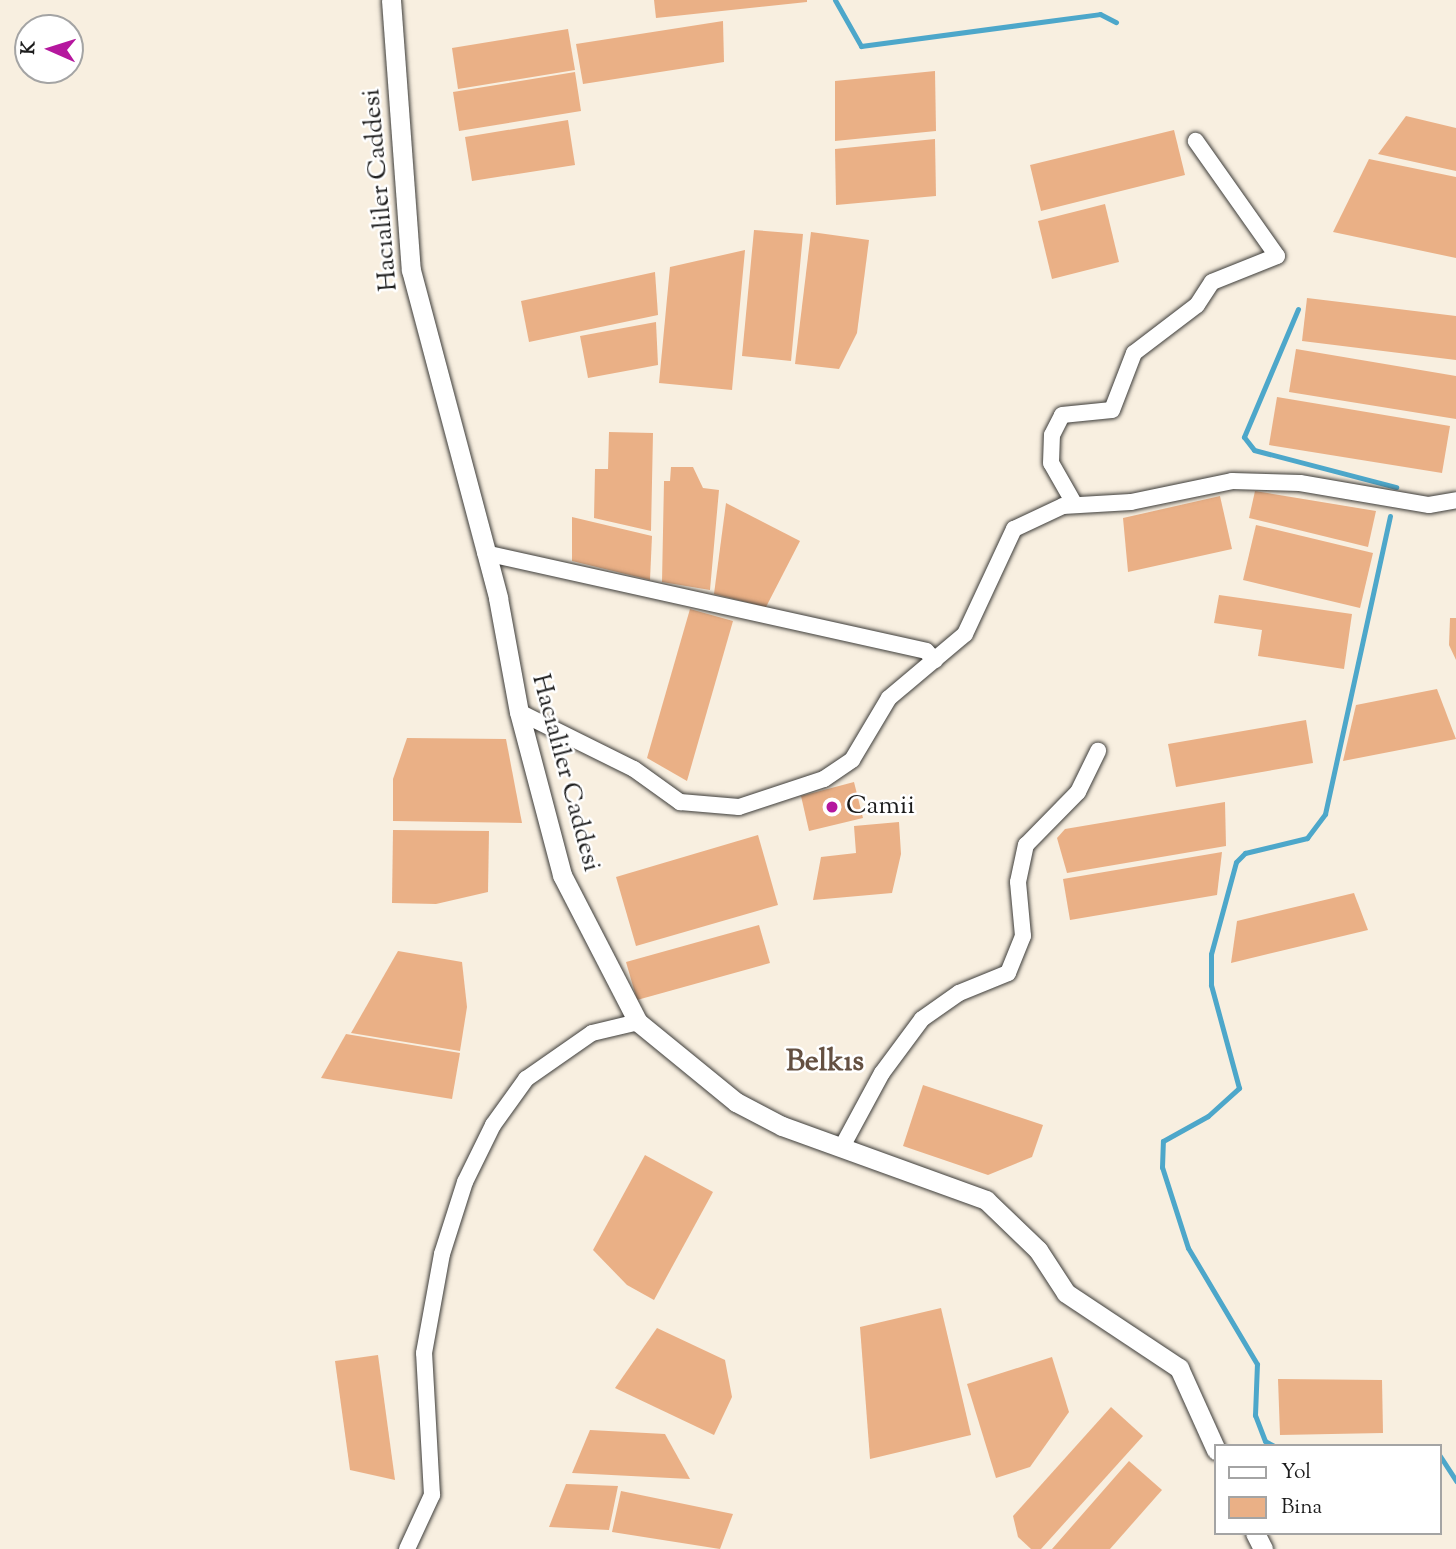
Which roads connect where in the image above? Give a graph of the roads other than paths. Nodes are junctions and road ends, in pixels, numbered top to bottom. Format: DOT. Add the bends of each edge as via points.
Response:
graph roads {
  1 [pos="391,0"];
  2 [pos="1196,142"];
  3 [pos="1456,500"];
  4 [pos="1075,505"];
  5 [pos="485,553"];
  6 [pos="935,660"];
  7 [pos="519,712"];
  8 [pos="1098,751"];
  9 [pos="638,1022"];
  10 [pos="843,1145"];
  11 [pos="1214,1445"];
  12 [pos="407,1549"];
  1 -- 5 [label="street, Hacıaliler Caddesi" via="411,270"];
  2 -- 4 [label="street" via="1277,256 1212,282 1197,304 1134,353 1112,410 1062,415 1052,435 1051,463"];
  3 -- 4 [label="street" via="1429,505 1300,483 1232,481 1131,502"];
  4 -- 6 [label="street" via="1014,528 965,634"];
  5 -- 6 [label="street" via="926,651"];
  5 -- 7 [label="street, Hacıaliler Caddesi"];
  6 -- 7 [label="street" via="889,698 852,760 824,779 740,807 680,802 634,769"];
  7 -- 9 [label="street, Hacıaliler Caddesi" via="562,875"];
  8 -- 10 [label="street" via="1078,792 1026,845 1018,882 1023,936 1008,973 959,993 922,1019"];
  9 -- 10 [label="street, Hacıaliler Caddesi" via="736,1102"];
  9 -- 12 [label="street" via="592,1033 526,1079 493,1125 465,1182 442,1254 424,1353 432,1494"];
  10 -- 11 [label="street, Hacıaliler Caddesi" via="986,1200 1038,1250 1066,1293 1180,1368"];
}
